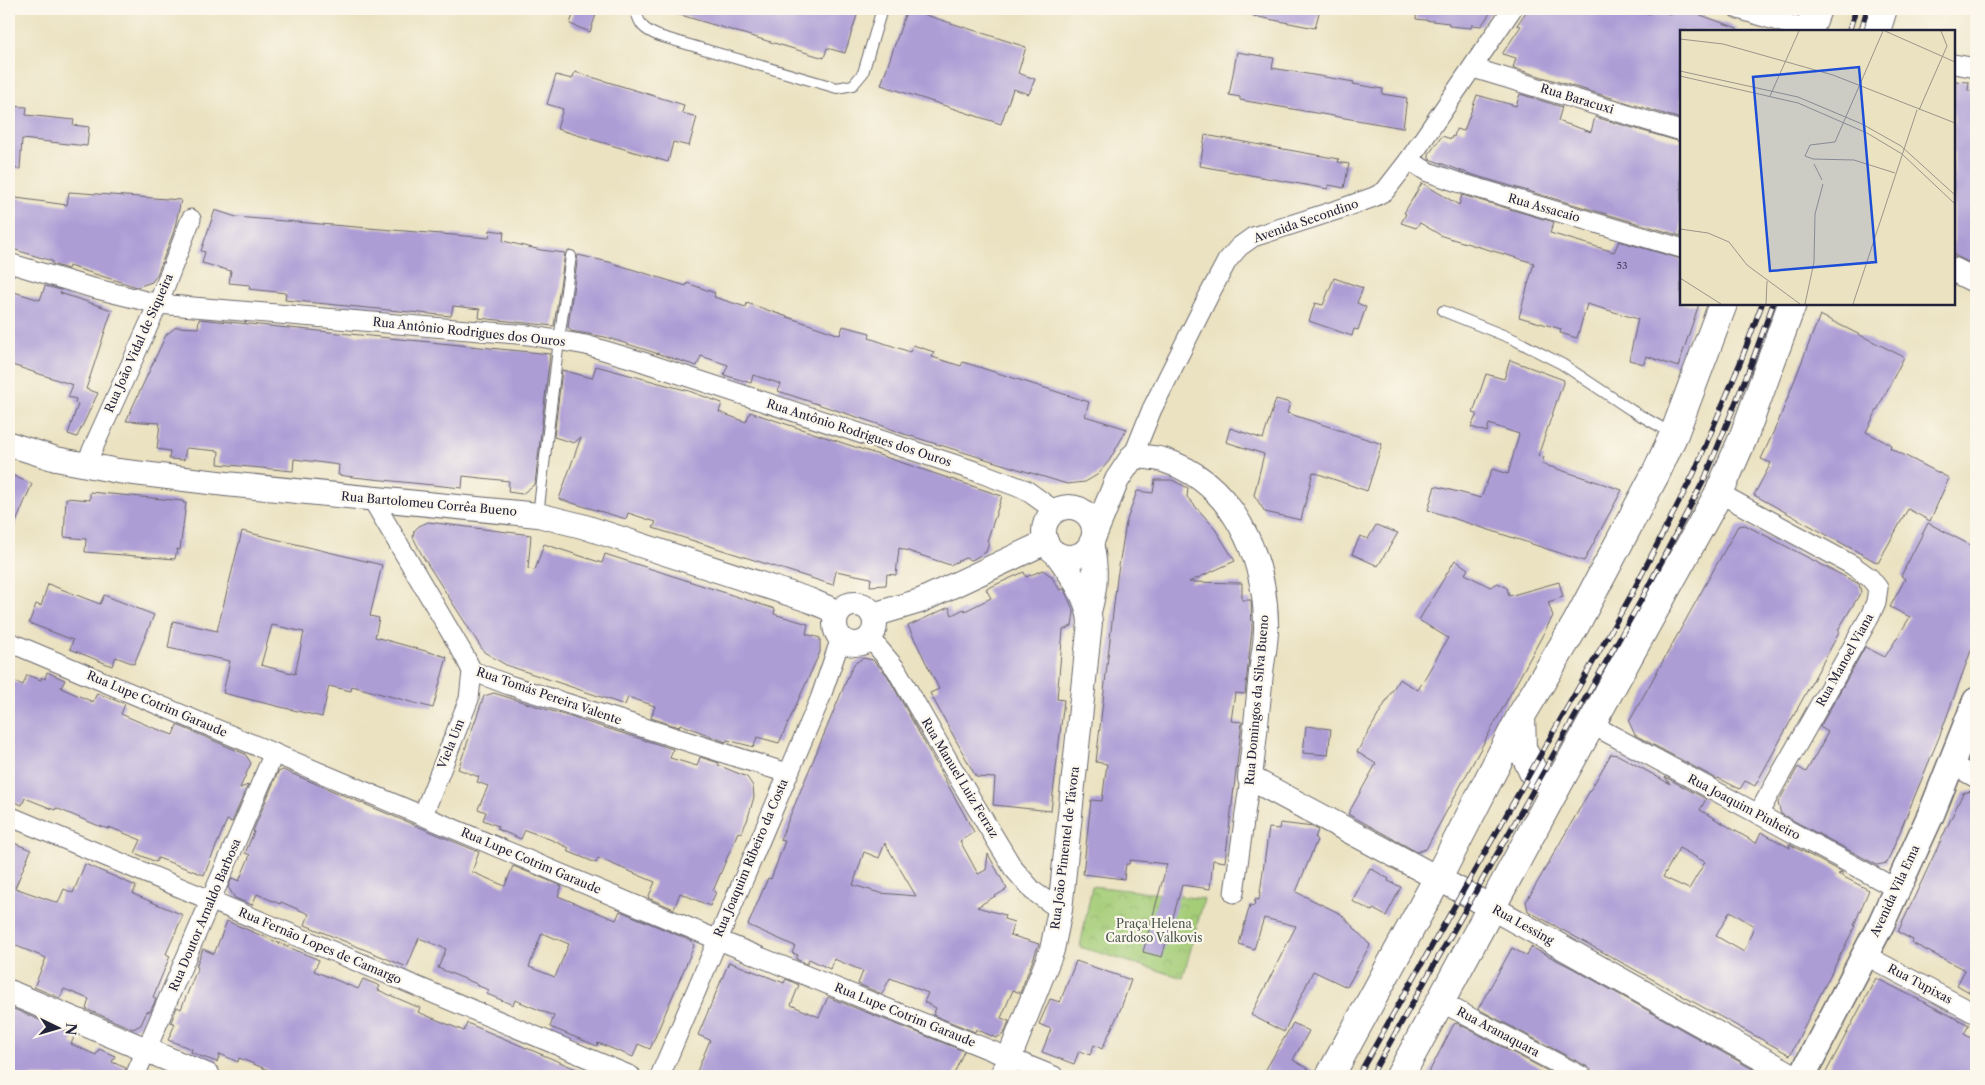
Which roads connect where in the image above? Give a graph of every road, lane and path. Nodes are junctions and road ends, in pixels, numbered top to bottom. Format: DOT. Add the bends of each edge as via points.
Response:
graph roads {
  1 [pos="635,9"];
  2 [pos="882,9"];
  3 [pos="1512,9"];
  4 [pos="1738,9"];
  5 [pos="1817,9"];
  6 [pos="1883,9"];
  7 [pos="1807,30"];
  8 [pos="1810,30"];
  9 [pos="1876,30"];
  10 [pos="1955,64"];
  11 [pos="1473,68"];
  12 [pos="1976,68"];
  13 [pos="1680,131"];
  14 [pos="1409,160"];
  15 [pos="191,219"];
  16 [pos="1680,248"];
  17 [pos="571,256"];
  18 [pos="9,263"];
  19 [pos="1955,270"];
  20 [pos="1976,281"];
  21 [pos="158,304"];
  22 [pos="1723,305"];
  23 [pos="1792,305"];
  24 [pos="1442,311"];
  25 [pos="559,340"];
  26 [pos="1674,434"];
  27 [pos="9,444"];
  28 [pos="1133,456"];
  29 [pos="85,466"];
  30 [pos="1117,480"];
  31 [pos="1719,493"];
  32 [pos="372,499"];
  33 [pos="1063,509"];
  34 [pos="538,515"];
  35 [pos="1093,540"];
  36 [pos="1051,548"];
  37 [pos="1089,612"];
  38 [pos="874,614"];
  39 [pos="837,615"];
  40 [pos="841,638"];
  41 [pos="870,638"];
  42 [pos="9,642"];
  43 [pos="472,671"];
  44 [pos="1976,701"];
  45 [pos="1521,716"];
  46 [pos="1591,724"];
  47 [pos="274,753"];
  48 [pos="1951,764"];
  49 [pos="787,773"];
  50 [pos="1250,778"];
  51 [pos="1976,778"];
  52 [pos="1557,786"];
  53 [pos="1758,814"];
  54 [pos="423,815"];
  55 [pos="9,816"];
  56 [pos="1438,878"];
  57 [pos="1897,889"];
  58 [pos="1234,893"];
  59 [pos="211,900"];
  60 [pos="1491,908"];
  61 [pos="1060,910"];
  62 [pos="716,939"];
  63 [pos="1865,955"];
  64 [pos="9,992"];
  65 [pos="1441,1002"];
  66 [pos="1976,1014"];
  67 [pos="147,1050"];
  68 [pos="1006,1067"];
  69 [pos="135,1076"];
  70 [pos="208,1076"];
  71 [pos="631,1076"];
  72 [pos="660,1076"];
  73 [pos="1054,1076"];
  74 [pos="1330,1076"];
  75 [pos="1400,1076"];
  76 [pos="1581,1076"];
  77 [pos="1793,1076"];
  78 [pos="1802,1076"];
  1 -- 2 [label="lane" via="640,24 659,36 837,88 853,85 863,73"];
  3 -- 11 [label="street, Avenida Secondino"];
  4 -- 7 [label="street"];
  5 -- 8 [label="main road"];
  6 -- 9 [label="main road"];
  10 -- 12 [label="street"];
  11 -- 13 [label="street, Rua Baracuxi"];
  11 -- 14 [label="street, Avenida Secondino"];
  14 -- 16 [label="street, Rua Assacaio" via="1428,172 1456,182"];
  14 -- 28 [label="street, Avenida Secondino" via="1385,191 1374,197 1254,237 1239,246 1209,295 1152,409"];
  15 -- 21 [label="street, Rua João Vidal de Siqueira"];
  17 -- 25 [label="lane"];
  18 -- 21 [label="street, Rua Antônio Rodrigues dos Ouros" via="89,288"];
  19 -- 20 [label="street"];
  21 -- 25 [label="street, Rua Antônio Rodrigues dos Ouros"];
  21 -- 29 [label="street, Rua João Vidal de Siqueira"];
  22 -- 26 [label="main road"];
  23 -- 31 [label="main road" via="1743,438"];
  24 -- 26 [label="lane" via="1513,339 1562,364"];
  25 -- 33 [label="street, Rua Antônio Rodrigues dos Ouros" via="640,361 978,472 1026,490"];
  25 -- 34 [label="lane"];
  26 -- 45 [label="main road" via="1576,624"];
  27 -- 29 [label="street, Rua Bartolomeu Corrêa Bueno"];
  28 -- 30 [label="street"];
  28 -- 50 [label="street, Rua Domingos da Silva Bueno" via="1164,460 1209,486 1229,506 1254,552 1264,585 1266,624"];
  29 -- 32 [label="street, Rua Bartolomeu Corrêa Bueno"];
  30 -- 33 [label="street"];
  30 -- 35 [label="street"];
  31 -- 46 [label="main road"];
  31 -- 53 [label="street, Rua Manoel Viana" via="1852,565 1878,588 1870,616"];
  32 -- 34 [label="street, Rua Bartolomeu Corrêa Bueno"];
  32 -- 43 [label="street, Rua Tomás Pereira Valente"];
  33 -- 35 [label="street" via="1079,509 1091,520"];
  33 -- 36 [label="street" via="1044,525"];
  34 -- 39 [label="street, Rua Bartolomeu Corrêa Bueno" via="582,526 809,600"];
  35 -- 36 [label="street" via="1080,555 1064,557"];
  35 -- 37 [label="street, Rua João Pimentel de Távora" via="1096,585"];
  36 -- 37 [label="street, Rua João Pimentel de Távora" via="1077,583"];
  36 -- 38 [label="street" via="920,601"];
  37 -- 61 [label="street, Rua João Pimentel de Távora" via="1089,638"];
  38 -- 39 [label="street" via="865,606 852,604"];
  38 -- 41 [label="street" via="876,627"];
  39 -- 40 [label="street" via="835,627"];
  40 -- 41 [label="street" via="852,644"];
  40 -- 49 [label="street, Rua Joaquim Ribeiro da Costa" via="820,699"];
  41 -- 61 [label="street, Rua Manuel Luiz Ferraz" via="896,669 1013,868 1033,891"];
  42 -- 47 [label="street, Rua Lupe Cotrim Garaude"];
  43 -- 49 [label="street, Rua Tomás Pereira Valente"];
  43 -- 54 [label="street, Viela Um" via="468,699"];
  44 -- 48 [label="main road, Avenida Vila Ema"];
  45 -- 52 [label="main road" via="1522,748 1534,774"];
  45 -- 56 [label="main road"];
  46 -- 52 [label="main road"];
  46 -- 53 [label="street, Rua Joaquim Pinheiro"];
  47 -- 54 [label="street, Rua Lupe Cotrim Garaude"];
  47 -- 59 [label="street, Rua Doutor Arnaldo Barbosa"];
  48 -- 51 [label="street"];
  48 -- 57 [label="main road, Avenida Vila Ema"];
  49 -- 62 [label="street, Rua Joaquim Ribeiro da Costa"];
  50 -- 56 [label="street, Rua Lessing"];
  50 -- 58 [label="street, Rua Domingos da Silva Bueno"];
  52 -- 60 [label="main road"];
  53 -- 57 [label="street, Rua Joaquim Pinheiro"];
  54 -- 62 [label="street, Rua Lupe Cotrim Garaude"];
  55 -- 59 [label="street, Rua Fernão Lopes de Camargo"];
  56 -- 60 [label="street, Rua Lessing"];
  56 -- 74 [label="main road"];
  57 -- 63 [label="main road, Avenida Vila Ema"];
  59 -- 67 [label="street, Rua Doutor Arnaldo Barbosa"];
  59 -- 71 [label="street, Rua Fernão Lopes de Camargo"];
  60 -- 65 [label="main road"];
  60 -- 77 [label="street, Rua Lessing"];
  61 -- 68 [label="street, Rua João Pimentel de Távora" via="1052,950"];
  62 -- 68 [label="street, Rua Lupe Cotrim Garaude"];
  62 -- 72 [label="street, Rua Joaquim Ribeiro da Costa"];
  63 -- 66 [label="street, Rua Tupixas"];
  63 -- 78 [label="main road, Avenida Vila Ema"];
  64 -- 67 [label="street"];
  65 -- 75 [label="main road"];
  65 -- 76 [label="street, Rua Aranaquara"];
  67 -- 69 [label="street, Rua Doutor Arnaldo Barbosa"];
  67 -- 70 [label="street"];
  68 -- 73 [label="street, Rua Lupe Cotrim Garaude"];
}
